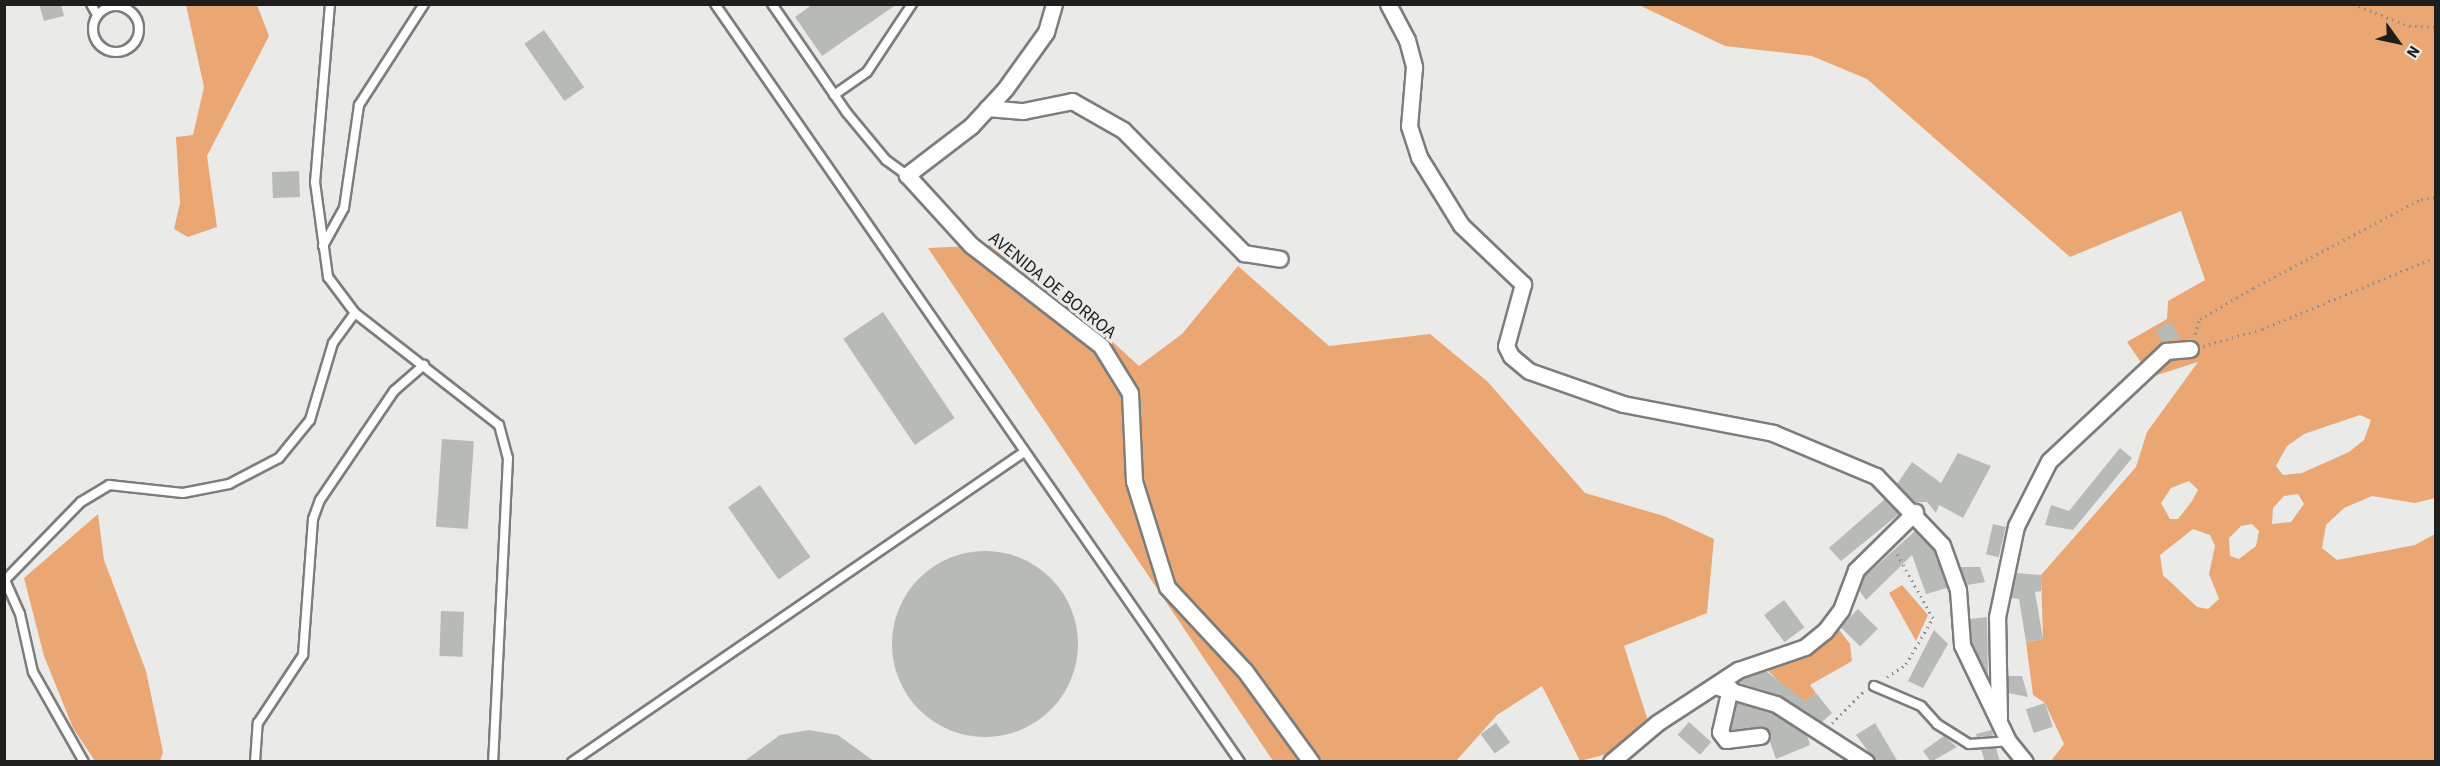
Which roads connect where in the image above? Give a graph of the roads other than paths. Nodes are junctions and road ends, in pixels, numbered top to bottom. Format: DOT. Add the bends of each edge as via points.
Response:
graph roads {
  1 [pos="91,4"];
  2 [pos="330,4"];
  3 [pos="424,4"];
  4 [pos="716,4"];
  5 [pos="772,4"];
  6 [pos="912,4"];
  7 [pos="1054,4"];
  8 [pos="1388,4"];
  9 [pos="97,15"];
  10 [pos="834,95"];
  11 [pos="987,108"];
  12 [pos="907,175"];
  13 [pos="323,246"];
  14 [pos="1280,259"];
  15 [pos="355,313"];
  16 [pos="2190,350"];
  17 [pos="423,364"];
  18 [pos="1024,452"];
  19 [pos="1915,512"];
  20 [pos="6,578"];
  21 [pos="1874,686"];
  22 [pos="1724,687"];
  23 [pos="2000,724"];
  24 [pos="1761,736"];
  25 [pos="2008,741"];
  26 [pos="84,762"];
  27 [pos="255,762"];
  28 [pos="493,762"];
  29 [pos="572,762"];
  30 [pos="1240,762"];
  31 [pos="1311,762"];
  32 [pos="1611,762"];
  33 [pos="1866,762"];
  34 [pos="2025,762"];
  1 -- 9 [label="lane"];
  2 -- 13 [label="lane" via="315,182"];
  3 -- 13 [label="lane" via="359,105 344,208"];
  4 -- 18 [label="lane"];
  5 -- 10 [label="lane"];
  6 -- 10 [label="lane" via="867,72"];
  7 -- 11 [label="street" via="1046,32"];
  8 -- 19 [label="street" via="1407,40 1414,67 1409,126 1419,157 1461,225 1522,284 1506,346 1511,356 1528,371 1623,404 1773,433 1852,462 1876,476"];
  9 -- 9 [label="lane" via="93,30 102,48 123,51 137,39 139,23 130,10 111,6"];
  10 -- 12 [label="lane" via="886,160"];
  11 -- 12 [label="street"];
  11 -- 14 [label="street" via="1023,111 1072,101 1123,130 1244,253"];
  12 -- 31 [label="street, AVENIDA DE BORROA" via="971,246 1101,346 1131,393 1134,481 1167,587 1245,671"];
  13 -- 15 [label="lane" via="328,277"];
  15 -- 17 [label="lane"];
  15 -- 20 [label="lane" via="333,343 310,420 279,458 229,484 183,493 109,485 81,502"];
  16 -- 23 [label="street" via="2166,351 2049,461 2016,526 1997,617"];
  17 -- 27 [label="lane" via="374,418 320,500 313,519 303,655 258,723"];
  17 -- 28 [label="lane" via="499,425 508,458"];
  18 -- 29 [label="lane"];
  18 -- 30 [label="lane"];
  19 -- 22 [label="street" via="1856,570 1841,610 1825,631 1805,647 1738,670"];
  19 -- 23 [label="street" via="1942,545 1954,572 1962,645"];
  20 -- 26 [label="lane" via="33,672"];
  21 -- 25 [label="lane" via="1921,706 1936,724 1969,744"];
  22 -- 24 [label="street" via="1720,732 1726,740"];
  22 -- 32 [label="street" via="1657,723"];
  22 -- 33 [label="street" via="1776,704"];
  23 -- 25 [label="street"];
  25 -- 34 [label="street"];
}
